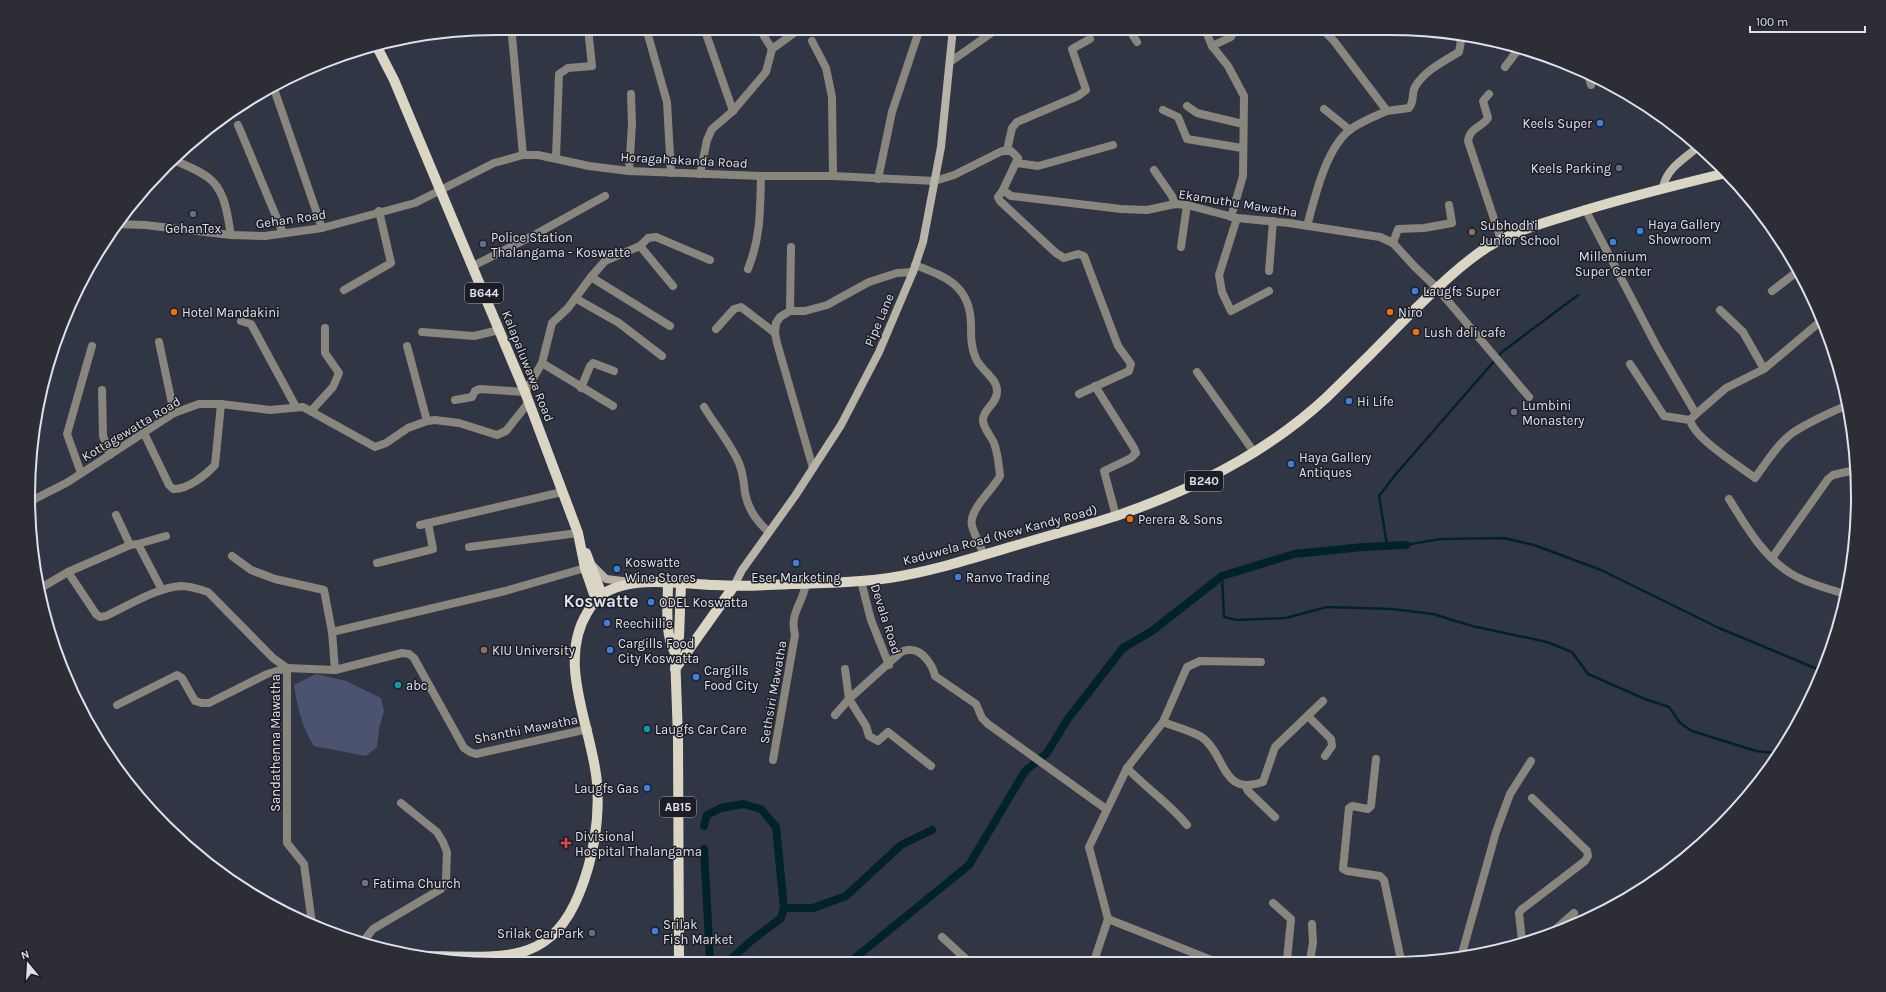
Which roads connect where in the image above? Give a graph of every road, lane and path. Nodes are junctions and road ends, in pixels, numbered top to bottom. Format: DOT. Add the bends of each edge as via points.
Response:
graph roads {
  1 [pos="589,35"];
  2 [pos="648,35"];
  3 [pos="706,35"];
  4 [pos="763,35"];
  5 [pos="791,35"];
  6 [pos="918,35"];
  7 [pos="952,35"];
  8 [pos="987,35"];
  9 [pos="1133,35"];
  10 [pos="1207,35"];
  11 [pos="1232,35"];
  12 [pos="1327,35"];
  13 [pos="512,36"];
  14 [pos="1090,38"];
  15 [pos="812,41"];
  16 [pos="1461,41"];
  17 [pos="1137,42"];
  18 [pos="1212,46"];
  19 [pos="772,49"];
  20 [pos="379,51"];
  21 [pos="1515,53"];
  22 [pos="950,62"];
  23 [pos="1505,66"];
  24 [pos="1591,82"];
  25 [pos="1592,85"];
  26 [pos="275,92"];
  27 [pos="631,94"];
  28 [pos="1489,94"];
  29 [pos="1187,106"];
  30 [pos="1324,109"];
  31 [pos="1163,110"];
  32 [pos="733,111"];
  33 [pos="1387,111"];
  34 [pos="1243,124"];
  35 [pos="238,125"];
  36 [pos="1350,130"];
  37 [pos="1113,145"];
  38 [pos="1242,148"];
  39 [pos="1007,150"];
  40 [pos="1695,150"];
  41 [pos="522,155"];
  42 [pos="556,158"];
  43 [pos="178,162"];
  44 [pos="1017,163"];
  45 [pos="1154,170"];
  46 [pos="629,171"];
  47 [pos="671,173"];
  48 [pos="700,174"];
  49 [pos="1720,174"];
  50 [pos="761,176"];
  51 [pos="833,176"];
  52 [pos="878,179"];
  53 [pos="935,181"];
  54 [pos="1663,187"];
  55 [pos="1003,190"];
  56 [pos="441,191"];
  57 [pos="605,196"];
  58 [pos="1175,204"];
  59 [pos="1187,205"];
  60 [pos="1449,205"];
  61 [pos="1585,209"];
  62 [pos="379,211"];
  63 [pos="1234,217"];
  64 [pos="1273,221"];
  65 [pos="124,224"];
  66 [pos="1307,226"];
  67 [pos="322,228"];
  68 [pos="283,233"];
  69 [pos="231,235"];
  70 [pos="1501,240"];
  71 [pos="1393,243"];
  72 [pos="640,246"];
  73 [pos="791,247"];
  74 [pos="1181,247"];
  75 [pos="710,260"];
  76 [pos="473,266"];
  77 [pos="914,268"];
  78 [pos="748,269"];
  79 [pos="1269,271"];
  80 [pos="1793,274"];
  81 [pos="591,277"];
  82 [pos="673,286"];
  83 [pos="1438,288"];
  84 [pos="344,290"];
  85 [pos="1772,290"];
  86 [pos="1269,291"];
  87 [pos="575,298"];
  88 [pos="1720,310"];
  89 [pos="790,311"];
  90 [pos="241,321"];
  91 [pos="1817,324"];
  92 [pos="670,326"];
  93 [pos="326,328"];
  94 [pos="716,329"];
  95 [pos="499,330"];
  96 [pos="422,332"];
  97 [pos="776,333"];
  98 [pos="159,342"];
  99 [pos="92,346"];
  100 [pos="407,346"];
  101 [pos="662,356"];
  102 [pos="542,363"];
  103 [pos="1630,364"];
  104 [pos="1764,369"];
  105 [pos="614,371"];
  106 [pos="1197,372"];
  107 [pos="1095,386"];
  108 [pos="581,388"];
  109 [pos="102,390"];
  110 [pos="1079,394"];
  111 [pos="527,397"];
  112 [pos="1529,397"];
  113 [pos="455,400"];
  114 [pos="221,404"];
  115 [pos="613,406"];
  116 [pos="296,407"];
  117 [pos="704,407"];
  118 [pos="1842,407"];
  119 [pos="311,411"];
  120 [pos="174,413"];
  121 [pos="1693,417"];
  122 [pos="427,421"];
  123 [pos="144,433"];
  124 [pos="1254,452"];
  125 [pos="110,455"];
  126 [pos="814,468"];
  127 [pos="1850,471"];
  128 [pos="81,473"];
  129 [pos="562,492"];
  130 [pos="35,499"];
  131 [pos="1730,499"];
  132 [pos="116,515"];
  133 [pos="1116,516"];
  134 [pos="769,532"];
  135 [pos="578,533"];
  136 [pos="166,536"];
  137 [pos="134,545"];
  138 [pos="469,547"];
  139 [pos="984,555"];
  140 [pos="232,556"];
  141 [pos="1772,558"];
  142 [pos="377,563"];
  143 [pos="588,565"];
  144 [pos="68,572"];
  145 [pos="861,581"];
  146 [pos="637,583"];
  147 [pos="668,583"];
  148 [pos="681,584"];
  149 [pos="806,584"];
  150 [pos="44,585"];
  151 [pos="734,586"];
  152 [pos="162,590"];
  153 [pos="1841,593"];
  154 [pos="599,597"];
  155 [pos="332,632"];
  156 [pos="675,653"];
  157 [pos="1261,662"];
  158 [pos="889,665"];
  159 [pos="287,668"];
  160 [pos="675,669"];
  161 [pos="845,669"];
  162 [pos="335,670"];
  163 [pos="849,700"];
  164 [pos="1323,701"];
  165 [pos="117,705"];
  166 [pos="835,715"];
  167 [pos="1308,716"];
  168 [pos="1163,722"];
  169 [pos="588,729"];
  170 [pos="1325,756"];
  171 [pos="1376,759"];
  172 [pos="773,760"];
  173 [pos="1531,761"];
  174 [pos="931,766"];
  175 [pos="1126,768"];
  176 [pos="1245,785"];
  177 [pos="1532,798"];
  178 [pos="401,803"];
  179 [pos="1106,809"];
  180 [pos="1275,817"];
  181 [pos="1187,824"];
  182 [pos="1273,903"];
  183 [pos="1574,913"];
  184 [pos="311,918"];
  185 [pos="1108,919"];
  186 [pos="1312,924"];
  187 [pos="1561,924"];
  188 [pos="942,937"];
  189 [pos="1522,937"];
  190 [pos="366,938"];
  191 [pos="1463,951"];
  192 [pos="509,957"];
  193 [pos="680,957"];
  194 [pos="963,957"];
  195 [pos="1095,957"];
  196 [pos="1204,957"];
  197 [pos="1288,957"];
  198 [pos="1310,957"];
  199 [pos="1400,957"];
  1 -- 42 [label="street" via="592,66 568,68 559,74"];
  2 -- 47 [label="street" via="667,102"];
  3 -- 32 [label="street"];
  4 -- 19 [label="street"];
  5 -- 19 [label="street"];
  6 -- 52 [label="street" via="892,112"];
  7 -- 22 [label="street, Pipe Lane"];
  8 -- 22 [label="street"];
  9 -- 17 [label="street"];
  10 -- 18 [label="street"];
  11 -- 18 [label="street"];
  12 -- 33 [label="street"];
  13 -- 41 [label="street"];
  14 -- 39 [label="street" via="1072,49 1086,90 1078,96 1017,122 1012,128"];
  15 -- 51 [label="street" via="826,68 832,97"];
  16 -- 33 [label="street" via="1459,52 1427,72 1418,82 1413,91 1413,104 1409,108"];
  18 -- 34 [label="street" via="1228,66 1244,96"];
  19 -- 32 [label="street" via="766,72"];
  20 -- 56 [label="main road, Kalapaluwawa Road / B644"];
  21 -- 23 [label="street"];
  22 -- 53 [label="street, Pipe Lane"];
  24 -- 25 [label="street"];
  26 -- 67 [label="street"];
  27 -- 46 [label="street"];
  28 -- 70 [label="street" via="1484,101 1488,118 1474,128 1468,141"];
  29 -- 34 [label="street" via="1197,114"];
  30 -- 36 [label="street"];
  31 -- 38 [label="street" via="1178,117 1187,139"];
  32 -- 48 [label="street" via="712,129"];
  33 -- 36 [label="street" via="1361,122"];
  34 -- 38 [label="street"];
  35 -- 68 [label="street"];
  36 -- 66 [label="street" via="1324,167"];
  37 -- 44 [label="street" via="1038,166"];
  38 -- 63 [label="street" via="1243,176"];
  39 -- 44 [label="street" via="1017,156"];
  39 -- 53 [label="street" via="954,175"];
  40 -- 54 [label="street" via="1670,171 1665,177"];
  41 -- 42 [label="street, Horagahakanda Road"];
  41 -- 56 [label="street, Horagahakanda Road" via="494,163"];
  42 -- 46 [label="street, Horagahakanda Road" via="589,166"];
  43 -- 69 [label="street" via="214,183 223,201"];
  44 -- 55 [label="street"];
  45 -- 58 [label="street"];
  46 -- 47 [label="street, Horagahakanda Road"];
  47 -- 48 [label="street, Horagahakanda Road"];
  48 -- 50 [label="street, Horagahakanda Road"];
  49 -- 54 [label="main road, Kaduwela Road (New Kandy Road) / B240"];
  50 -- 51 [label="street, Horagahakanda Road"];
  50 -- 78 [label="street" via="760,227"];
  51 -- 52 [label="street, Horagahakanda Road"];
  52 -- 53 [label="street, Horagahakanda Road"];
  53 -- 77 [label="street, Pipe Lane" via="923,242"];
  54 -- 61 [label="main road, Kaduwela Road (New Kandy Road) / B240"];
  55 -- 58 [label="street, Ekamuthu Mawatha" via="1011,196 1122,210 1148,210"];
  55 -- 107 [label="street" via="998,197 1000,200 1056,253 1064,258 1081,254 1089,265 1118,346 1131,364 1129,371"];
  56 -- 62 [label="street, Gehan Road" via="415,203"];
  56 -- 76 [label="main road, Kalapaluwawa Road / B644"];
  57 -- 76 [label="street"];
  58 -- 59 [label="street, Ekamuthu Mawatha"];
  59 -- 63 [label="street, Ekamuthu Mawatha"];
  59 -- 74 [label="street"];
  60 -- 71 [label="street" via="1452,222 1424,228 1398,229"];
  61 -- 70 [label="main road, Kaduwela Road (New Kandy Road) / B240"];
  61 -- 121 [label="street"];
  62 -- 67 [label="street, Gehan Road" via="360,219"];
  62 -- 84 [label="street" via="391,263"];
  63 -- 64 [label="street, Ekamuthu Mawatha"];
  63 -- 86 [label="street" via="1219,275 1222,292 1231,311"];
  64 -- 66 [label="street, Ekamuthu Mawatha"];
  64 -- 79 [label="street"];
  65 -- 69 [label="street, Gehan Road"];
  66 -- 71 [label="street, Ekamuthu Mawatha" via="1380,237"];
  67 -- 68 [label="street, Gehan Road"];
  68 -- 69 [label="street, Gehan Road" via="266,236"];
  70 -- 83 [label="main road, Kaduwela Road (New Kandy Road) / B240" via="1467,262"];
  71 -- 83 [label="street, Ekamuthu Mawatha"];
  72 -- 75 [label="street, Kottagewatta Road" via="648,238 656,237"];
  72 -- 81 [label="street, Kottagewatta Road" via="605,261"];
  72 -- 82 [label="street"];
  73 -- 89 [label="street"];
  76 -- 95 [label="main road, Kalapaluwawa Road / B644"];
  77 -- 89 [label="street" via="869,282 827,305 805,311"];
  77 -- 126 [label="street, Pipe Lane" via="868,374 842,424"];
  77 -- 139 [label="street" via="942,275 963,293 971,322 972,349 977,361 996,384 994,403 983,421 994,444 1000,476 972,518 972,525"];
  80 -- 85 [label="street"];
  81 -- 87 [label="street, Kottagewatta Road"];
  81 -- 92 [label="street"];
  83 -- 112 [label="street, Ekamuthu Mawatha"];
  83 -- 124 [label="main road, Kaduwela Road (New Kandy Road) / B240" via="1324,400"];
  87 -- 101 [label="street" via="619,323"];
  87 -- 102 [label="street, Kottagewatta Road" via="552,323"];
  88 -- 104 [label="street" via="1744,332"];
  89 -- 97 [label="street" via="776,323"];
  90 -- 116 [label="street" via="251,324"];
  91 -- 104 [label="street"];
  93 -- 119 [label="street" via="325,353 339,373 333,387"];
  94 -- 97 [label="street" via="734,309 741,307"];
  95 -- 96 [label="street" via="474,336"];
  95 -- 111 [label="main road, Kalapaluwawa Road / B644"];
  97 -- 126 [label="street"];
  98 -- 120 [label="street"];
  99 -- 128 [label="street" via="67,434"];
  100 -- 122 [label="street"];
  102 -- 108 [label="street"];
  102 -- 111 [label="street, Kottagewatta Road"];
  103 -- 121 [label="street" via="1664,416"];
  104 -- 121 [label="street" via="1726,388"];
  105 -- 108 [label="street" via="594,363 590,366"];
  106 -- 124 [label="street"];
  107 -- 110 [label="street"];
  107 -- 133 [label="street" via="1136,453 1104,471"];
  108 -- 115 [label="street"];
  109 -- 125 [label="street" via="103,436"];
  111 -- 113 [label="street" via="480,389 475,391 472,397"];
  111 -- 122 [label="street, Kottagewatta Road" via="506,431 497,435 459,423"];
  111 -- 129 [label="main road, Kalapaluwawa Road / B644"];
  114 -- 116 [label="street, Kottagewatta Road" via="270,410"];
  114 -- 120 [label="street, Kottagewatta Road" via="199,404"];
  114 -- 123 [label="street" via="215,465 208,473 180,490 169,485"];
  116 -- 119 [label="street, Kottagewatta Road"];
  117 -- 134 [label="street" via="739,463 746,495 755,518"];
  118 -- 121 [label="street" via="1812,421 1791,435 1755,478 1704,439 1692,427"];
  119 -- 122 [label="street, Kottagewatta Road" via="375,447 386,443 408,428"];
  120 -- 123 [label="street, Kottagewatta Road"];
  123 -- 125 [label="street, Kottagewatta Road"];
  124 -- 133 [label="main road, Kaduwela Road (New Kandy Road) / B240" via="1191,486"];
  125 -- 128 [label="street, Kottagewatta Road"];
  126 -- 134 [label="street, Pipe Lane"];
  127 -- 141 [label="street" via="1833,475 1828,479"];
  128 -- 130 [label="street, Kottagewatta Road"];
  129 -- 135 [label="main road, Kalapaluwawa Road / B644"];
  129 -- 142 [label="street" via="424,524 433,549"];
  131 -- 141 [label="street" via="1751,535"];
  132 -- 137 [label="street"];
  133 -- 139 [label="main road, Kaduwela Road (New Kandy Road) / B240"];
  134 -- 151 [label="street, Pipe Lane"];
  135 -- 138 [label="street"];
  135 -- 143 [label="main road, Kalapaluwawa Road / B644"];
  136 -- 137 [label="street"];
  137 -- 144 [label="street"];
  137 -- 152 [label="street"];
  139 -- 145 [label="main road, Kaduwela Road (New Kandy Road) / B240" via="909,574"];
  140 -- 155 [label="street" via="251,570 275,579 324,590"];
  141 -- 153 [label="street" via="1789,572 1812,584"];
  143 -- 146 [label="street" via="606,579"];
  143 -- 154 [label="main road, Kalapaluwawa Road / B644"];
  143 -- 155 [label="street" via="505,591"];
  144 -- 150 [label="street"];
  144 -- 152 [label="street, Sandathenna Mawatha" via="100,617"];
  145 -- 149 [label="main road, Kaduwela Road (New Kandy Road) / B240"];
  145 -- 158 [label="street, Devala Road" via="871,620"];
  146 -- 147 [label="main road, Kaduwela Road (New Kandy Road) / B240"];
  146 -- 154 [label="main road, Kaduwela Road (New Kandy Road) / B240" via="618,586"];
  147 -- 148 [label="main road, Kaduwela Road (New Kandy Road) / B240"];
  147 -- 156 [label="main road, AB15" via="668,634"];
  148 -- 151 [label="main road, Kaduwela Road (New Kandy Road) / B240"];
  148 -- 156 [label="main road, AB15" via="679,637"];
  149 -- 151 [label="main road, Kaduwela Road (New Kandy Road) / B240"];
  149 -- 172 [label="street, Sethsiri Mawatha" via="804,595 793,614 794,635"];
  151 -- 160 [label="main road"];
  152 -- 159 [label="street, Sandathenna Mawatha" via="180,586 208,592 273,658"];
  154 -- 169 [label="main road, Kaduwela Road (New Kandy Road) / B240" via="583,620 576,646 576,681"];
  155 -- 162 [label="street"];
  156 -- 160 [label="main road, AB15"];
  157 -- 168 [label="street" via="1200,661 1187,667"];
  158 -- 163 [label="street"];
  158 -- 179 [label="street" via="901,652 910,649 918,652 933,666 936,676 976,704 982,718 988,724"];
  159 -- 162 [label="street, Shanthi Mawatha"];
  159 -- 165 [label="street, Shanthi Mawatha" via="267,674 209,703 195,701 182,678 177,675"];
  159 -- 184 [label="street, Sandathenna Mawatha" via="287,843 304,864"];
  160 -- 193 [label="main road, AB15"];
  161 -- 163 [label="street"];
  162 -- 169 [label="street, Shanthi Mawatha" via="402,653 409,654 414,658 464,748 476,754"];
  163 -- 166 [label="street"];
  163 -- 174 [label="street" via="866,726 869,736 878,741 888,732"];
  164 -- 167 [label="street"];
  167 -- 170 [label="street" via="1331,739 1332,746"];
  167 -- 176 [label="street" via="1275,747 1263,782 1252,786"];
  168 -- 175 [label="street"];
  168 -- 176 [label="street" via="1203,738 1219,758 1228,776 1240,785"];
  169 -- 192 [label="main road, Kaduwela Road (New Kandy Road) / B240" via="597,778 597,813 592,846 579,893 567,918 545,941 525,952"];
  171 -- 199 [label="street" via="1371,806 1368,809 1352,806 1349,808 1343,869 1347,872 1380,876 1384,880"];
  173 -- 191 [label="street" via="1510,794 1496,832"];
  175 -- 179 [label="street"];
  175 -- 181 [label="street"];
  176 -- 180 [label="street"];
  177 -- 189 [label="street" via="1587,851 1588,856 1520,912"];
  178 -- 190 [label="street" via="436,832 443,842 447,852 446,880 441,889 374,929"];
  179 -- 185 [label="street" via="1089,847"];
  182 -- 197 [label="street" via="1292,919"];
  183 -- 187 [label="street"];
  185 -- 195 [label="street"];
  185 -- 196 [label="street"];
  186 -- 198 [label="street"];
  188 -- 194 [label="street"];
}
